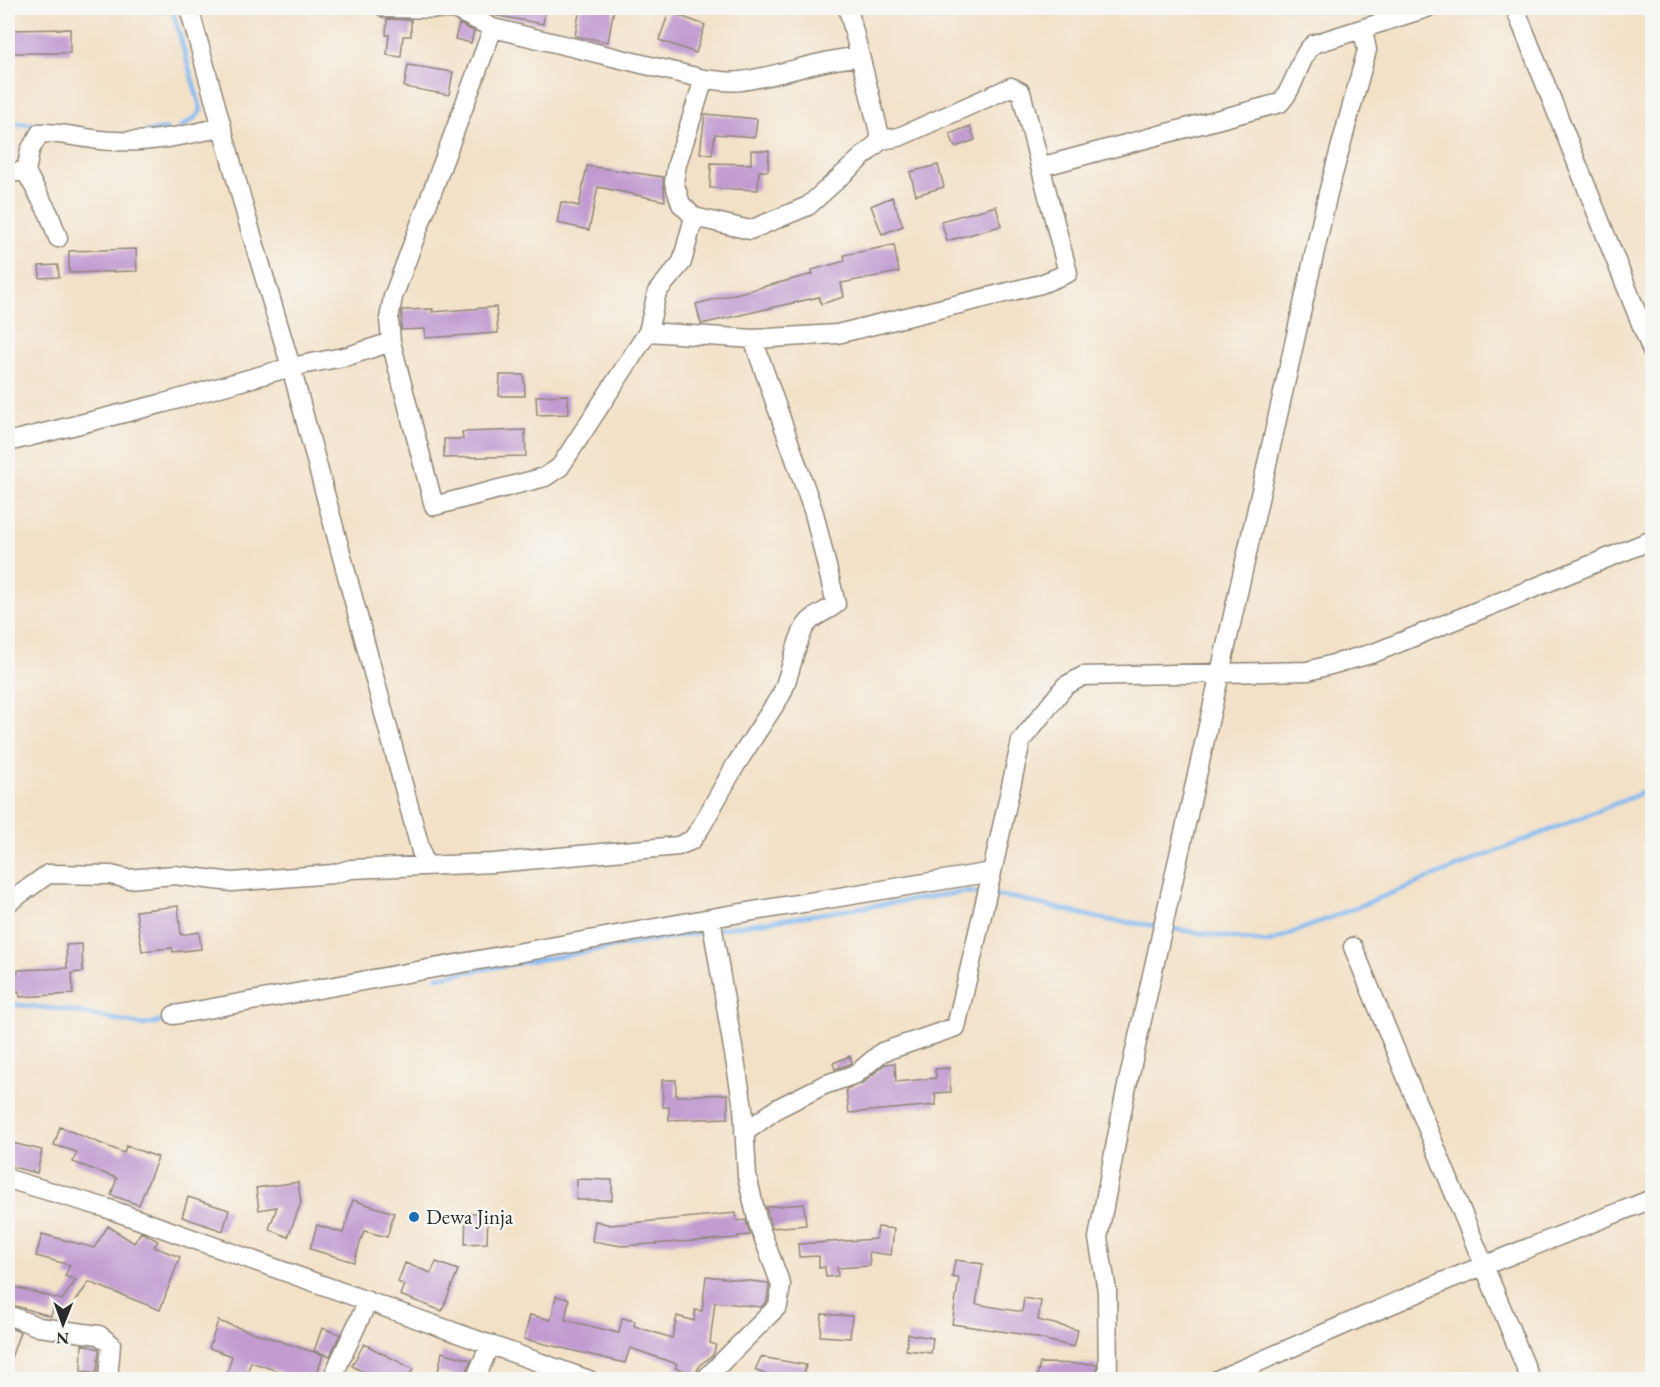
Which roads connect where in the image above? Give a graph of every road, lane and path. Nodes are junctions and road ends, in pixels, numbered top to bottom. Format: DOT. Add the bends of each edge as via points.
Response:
graph roads {
  1 [pos="189,8"];
  2 [pos="385,8"];
  3 [pos="848,8"];
  4 [pos="1427,8"];
  5 [pos="1515,8"];
  6 [pos="493,28"];
  7 [pos="1363,30"];
  8 [pos="860,57"];
  9 [pos="704,80"];
  10 [pos="222,127"];
  11 [pos="881,140"];
  12 [pos="1040,167"];
  13 [pos="8,172"];
  14 [pos="26,172"];
  15 [pos="694,218"];
  16 [pos="58,238"];
  17 [pos="648,332"];
  18 [pos="753,339"];
  19 [pos="391,342"];
  20 [pos="1653,351"];
  21 [pos="291,367"];
  22 [pos="8,442"];
  23 [pos="1653,540"];
  24 [pos="1219,674"];
  25 [pos="425,866"];
  26 [pos="992,872"];
  27 [pos="8,903"];
  28 [pos="711,918"];
  29 [pos="1353,946"];
  30 [pos="174,1016"];
  31 [pos="744,1133"];
  32 [pos="8,1179"];
  33 [pos="1653,1198"];
  34 [pos="1484,1267"];
  35 [pos="368,1301"];
  36 [pos="8,1316"];
  37 [pos="490,1344"];
  38 [pos="108,1380"];
  39 [pos="331,1380"];
  40 [pos="475,1380"];
  41 [pos="589,1380"];
  42 [pos="704,1380"];
  43 [pos="1108,1380"];
  44 [pos="1217,1380"];
  45 [pos="1532,1380"];
  1 -- 10 [label="street"];
  2 -- 6 [label="street" via="454,9"];
  3 -- 8 [label="street"];
  4 -- 7 [label="street"];
  5 -- 20 [label="street"];
  6 -- 9 [label="street"];
  6 -- 19 [label="street" via="393,297 389,319"];
  7 -- 12 [label="street" via="1310,47 1294,84 1280,103"];
  7 -- 24 [label="street" via="1366,50 1328,193"];
  8 -- 9 [label="street" via="839,58 739,81"];
  8 -- 11 [label="street"];
  9 -- 15 [label="street" via="674,182 681,204"];
  10 -- 14 [label="street" via="114,142 57,132 40,133 30,150"];
  10 -- 21 [label="street"];
  11 -- 12 [label="street" via="899,136 1011,87 1021,92"];
  11 -- 15 [label="street" via="808,206 750,230"];
  12 -- 18 [label="street" via="1068,273 1041,284 837,334"];
  13 -- 14 [label="street"];
  14 -- 16 [label="street"];
  15 -- 17 [label="street" via="682,262 657,292"];
  17 -- 18 [label="street"];
  17 -- 19 [label="street" via="560,467 545,477 434,506"];
  18 -- 25 [label="street" via="814,513 836,604 810,620 803,630 785,687 701,826 692,840 663,850"];
  19 -- 21 [label="street" via="348,356"];
  21 -- 22 [label="street" via="164,404"];
  21 -- 25 [label="street"];
  23 -- 24 [label="street" via="1374,653 1308,671"];
  24 -- 26 [label="street" via="1083,676 1065,686 1020,741"];
  24 -- 43 [label="street" via="1125,1095 1098,1238 1107,1292"];
  25 -- 27 [label="street" via="351,869 333,874 232,882 174,875 128,879 48,874"];
  26 -- 28 [label="street"];
  26 -- 31 [label="street" via="956,1027 882,1052 856,1074 778,1108"];
  28 -- 30 [label="street"];
  28 -- 31 [label="street"];
  29 -- 34 [label="street"];
  31 -- 42 [label="street" via="747,1176 758,1222 781,1285 778,1306"];
  32 -- 35 [label="street" via="106,1208"];
  33 -- 34 [label="street"];
  34 -- 44 [label="street"];
  34 -- 45 [label="street"];
  35 -- 37 [label="street"];
  35 -- 39 [label="street"];
  36 -- 38 [label="street" via="39,1327 99,1335 111,1344"];
  37 -- 40 [label="street"];
  37 -- 41 [label="street"];
}
